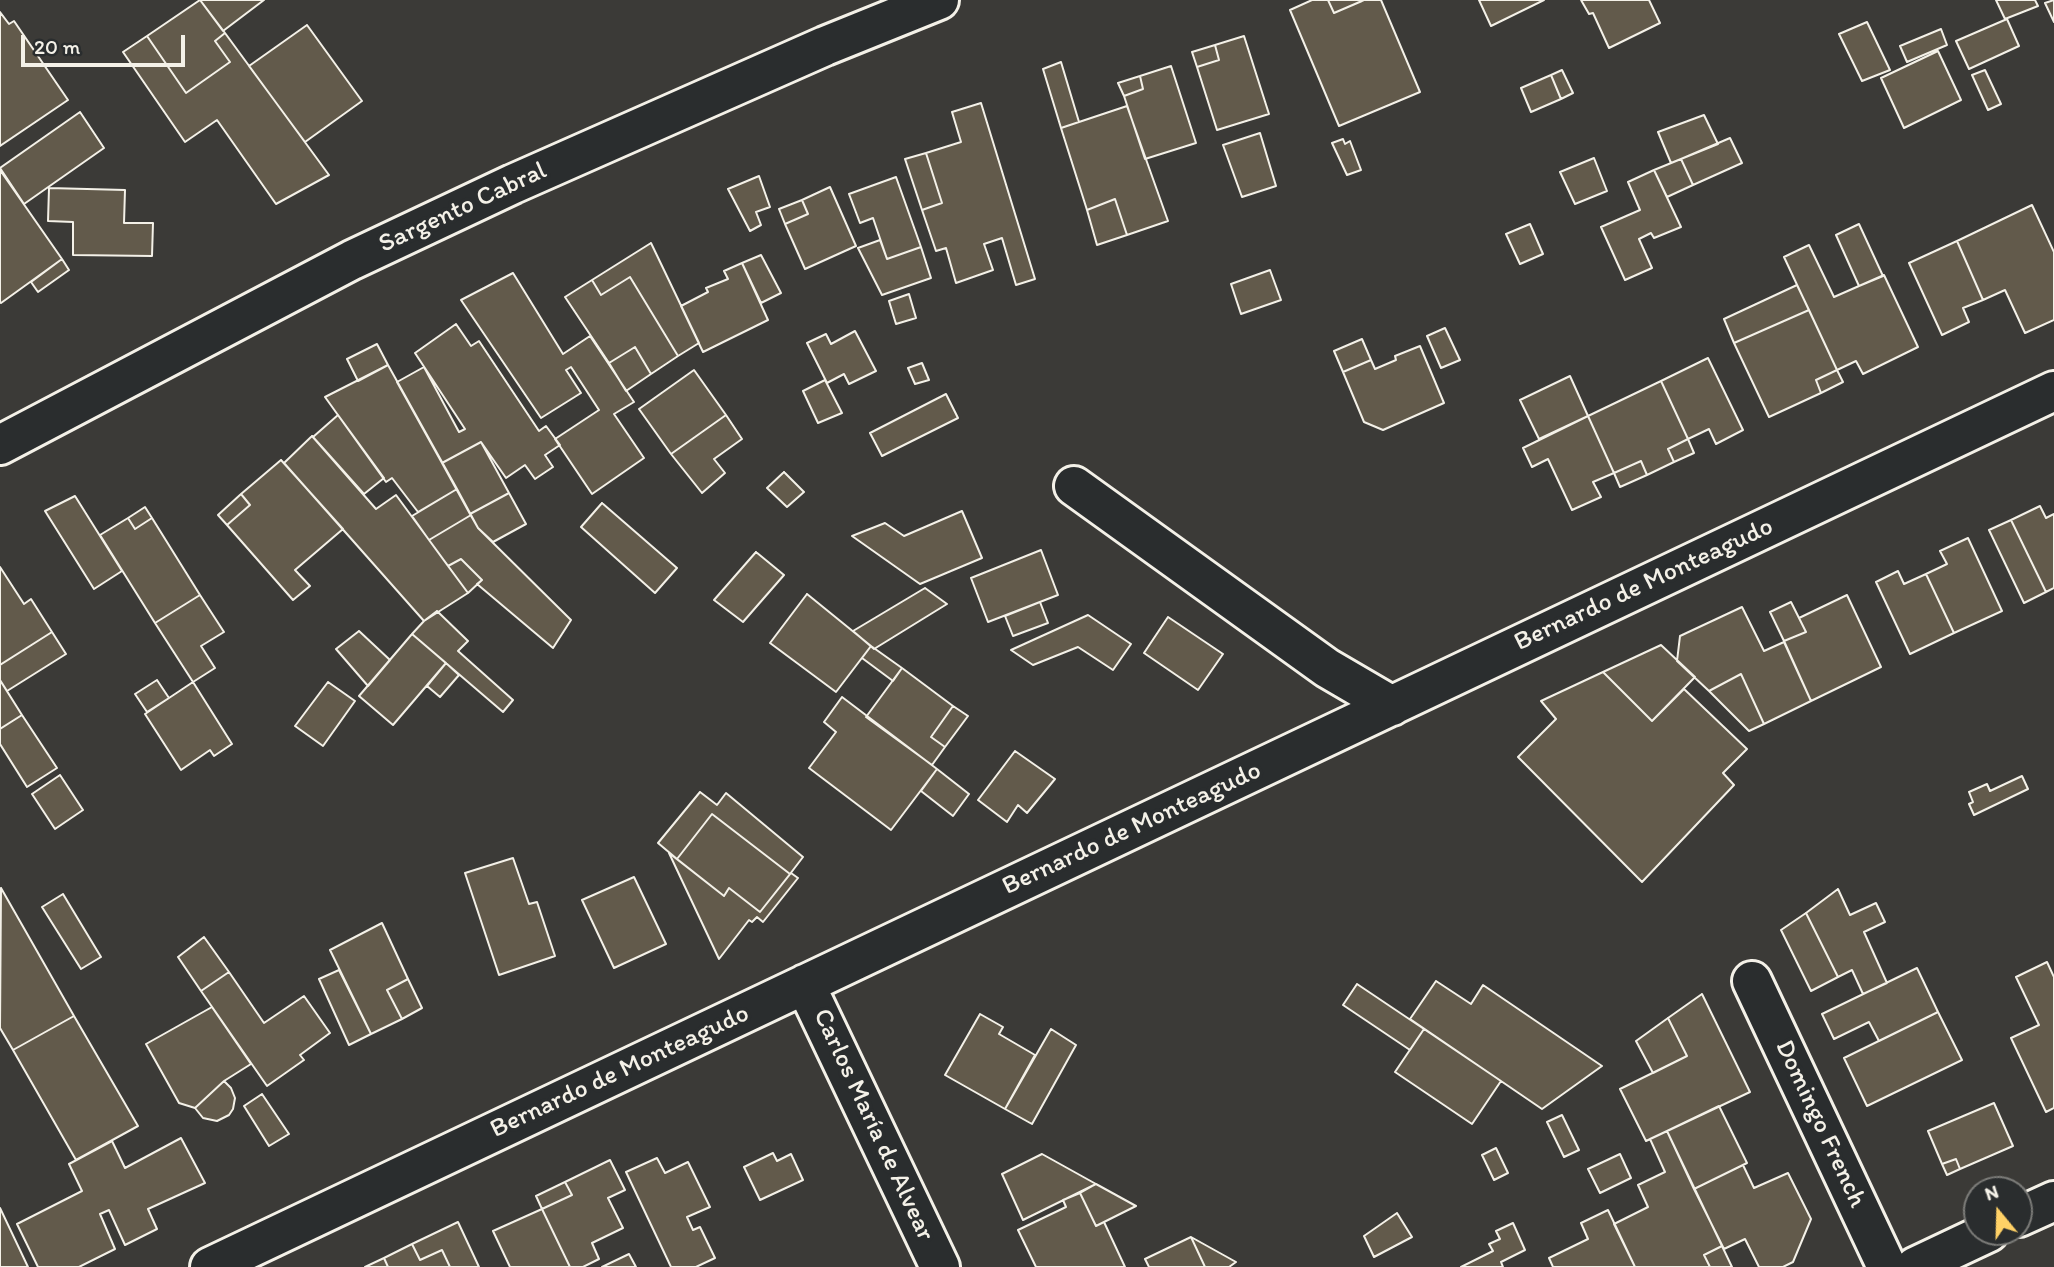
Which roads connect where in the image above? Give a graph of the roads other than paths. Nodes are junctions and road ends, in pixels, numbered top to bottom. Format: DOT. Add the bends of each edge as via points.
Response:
graph roads {
  1 [pos="939,0"];
  2 [pos="2054,391"];
  3 [pos="0,445"];
  4 [pos="1074,486"];
  5 [pos="1392,706"];
  6 [pos="1752,981"];
  7 [pos="805,984"];
  8 [pos="2054,1201"];
  9 [pos="2033,1211"];
  10 [pos="1963,1244"];
  11 [pos="210,1267"];
  12 [pos="940,1267"];
  13 [pos="1888,1267"];
  14 [pos="1915,1267"];
  1 -- 3 [label="street, Sargento Cabral" via="813,51 377,248"];
  2 -- 5 [label="street, Bernardo de Monteagudo"];
  4 -- 5 [label="street" via="1327,668"];
  5 -- 7 [label="street, Bernardo de Monteagudo"];
  6 -- 13 [label="street, Domingo French"];
  7 -- 11 [label="street, Bernardo de Monteagudo"];
  7 -- 12 [label="street, Carlos María de Alvear"];
  8 -- 9 [label="street"];
  10 -- 14 [label="street"];
}
